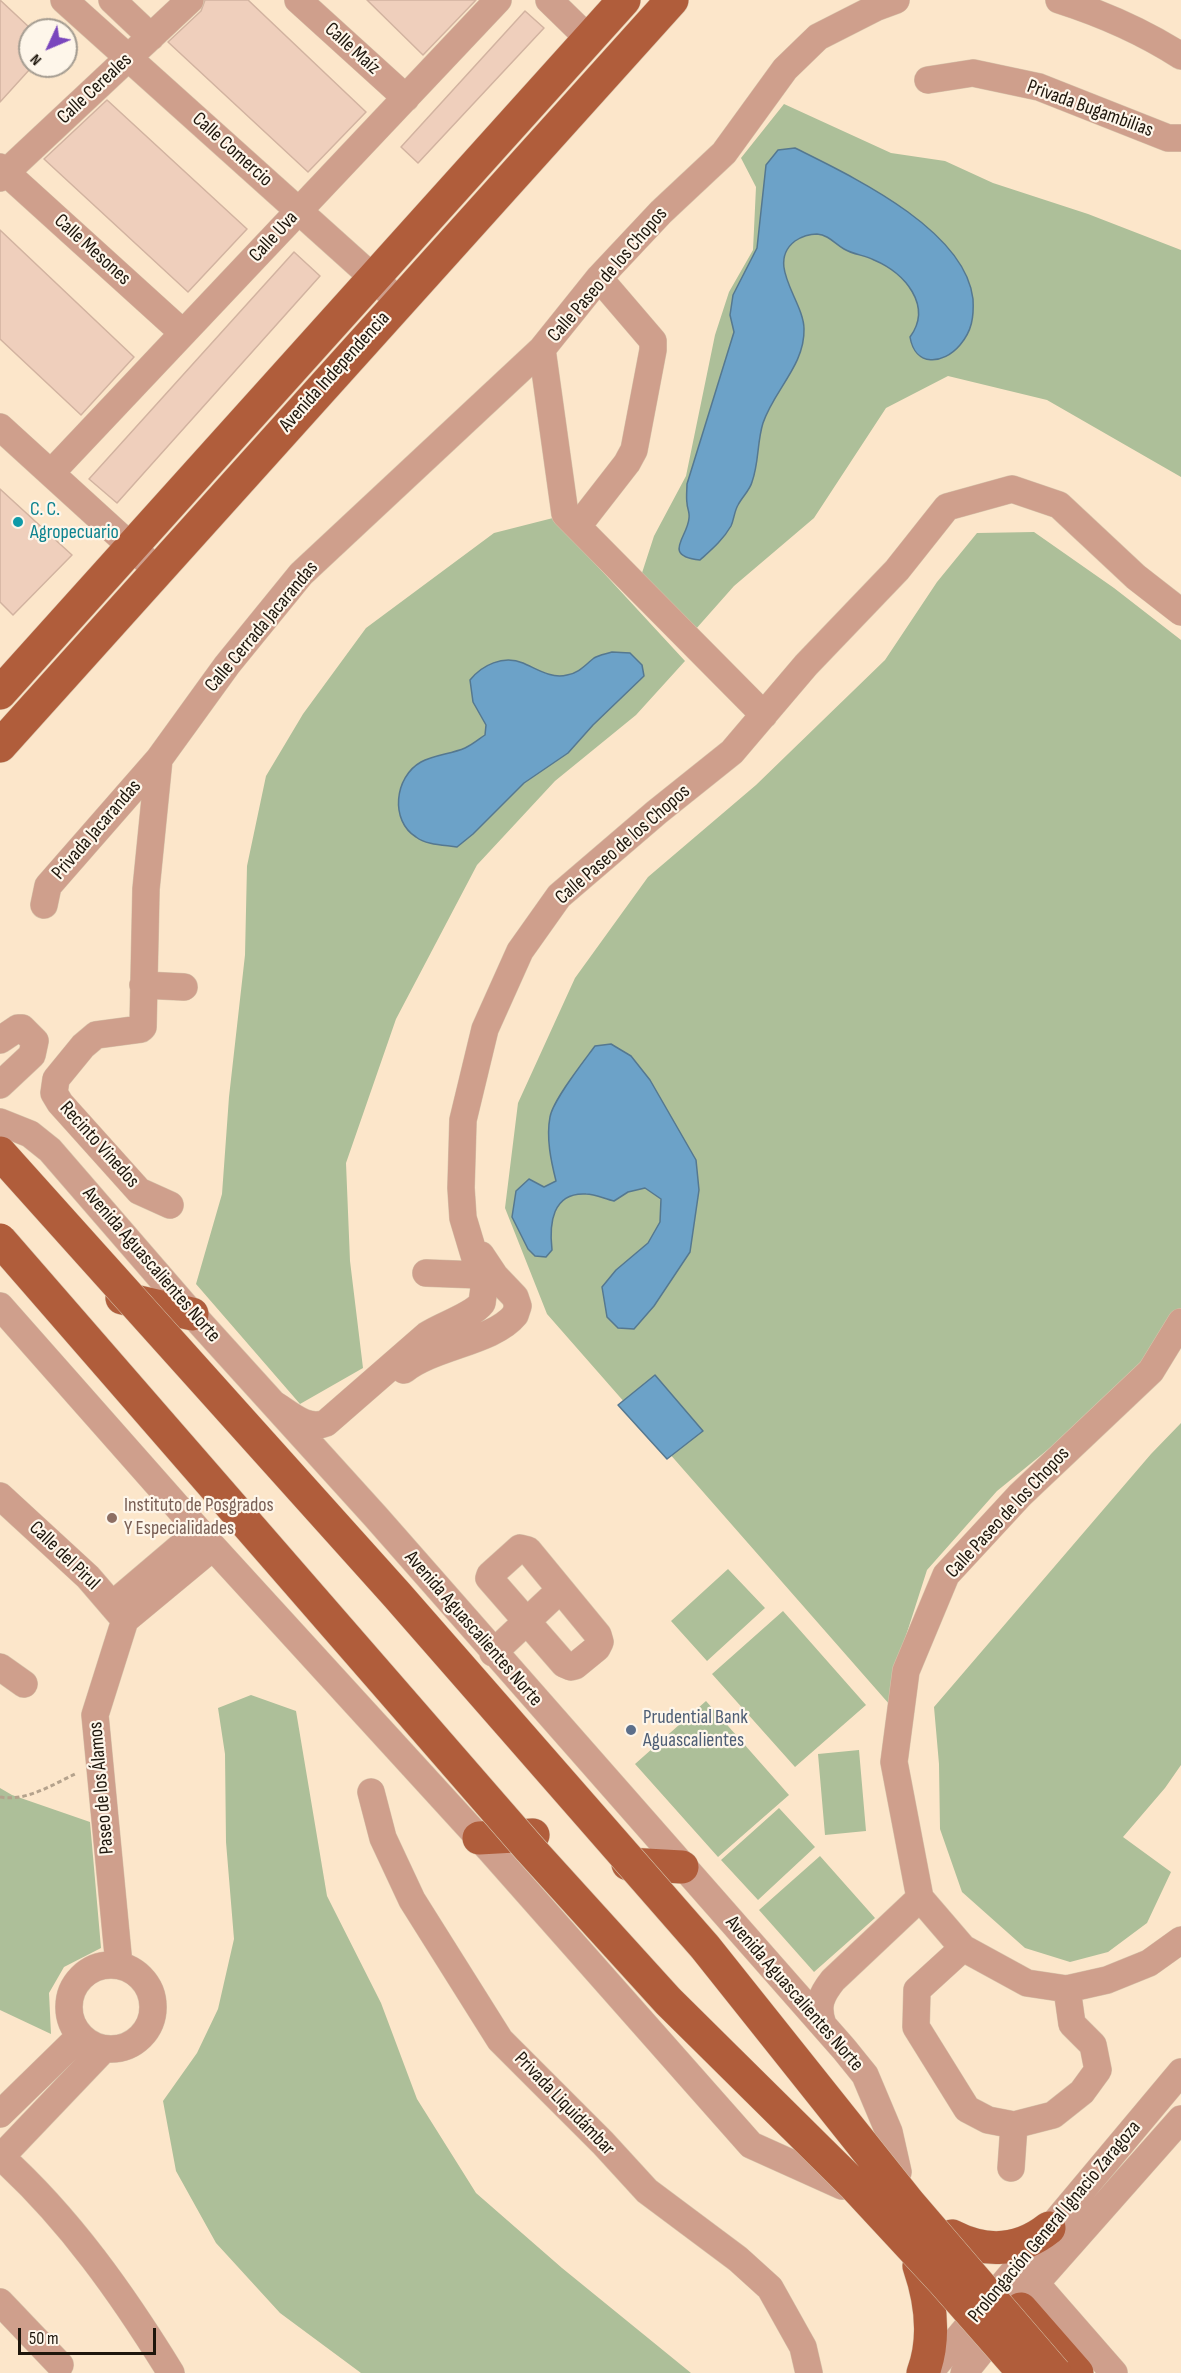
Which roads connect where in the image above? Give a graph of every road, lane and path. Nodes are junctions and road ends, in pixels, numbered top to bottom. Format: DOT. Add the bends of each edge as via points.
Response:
graph roads {
  1 [pos="63,0"];
  2 [pos="112,0"];
  3 [pos="190,0"];
  4 [pos="298,0"];
  5 [pos="498,0"];
  6 [pos="549,0"];
  7 [pos="624,0"];
  8 [pos="672,0"];
  9 [pos="896,0"];
  10 [pos="1059,0"];
  11 [pos="151,36"];
  12 [pos="589,39"];
  13 [pos="1181,56"];
  14 [pos="128,58"];
  15 [pos="928,80"];
  16 [pos="406,98"];
  17 [pos="1181,138"];
  18 [pos="2,173"];
  19 [pos="299,211"];
  20 [pos="373,277"];
  21 [pos="599,278"];
  22 [pos="399,301"];
  23 [pos="183,333"];
  24 [pos="542,349"];
  25 [pos="508,382"];
  26 [pos="549,404"];
  27 [pos="0,427"];
  28 [pos="51,473"];
  29 [pos="578,526"];
  30 [pos="132,547"];
  31 [pos="158,571"];
  32 [pos="1181,612"];
  33 [pos="1,691"];
  34 [pos="29,714"];
  35 [pos="764,715"];
  36 [pos="0,746"];
  37 [pos="159,759"];
  38 [pos="44,905"];
  39 [pos="143,985"];
  40 [pos="184,987"];
  41 [pos="0,1041"];
  42 [pos="0,1085"];
  43 [pos="0,1122"];
  44 [pos="0,1154"];
  45 [pos="170,1205"];
  46 [pos="0,1230"];
  47 [pos="468,1236"];
  48 [pos="0,1240"];
  49 [pos="426,1273"];
  50 [pos="479,1275"];
  51 [pos="122,1298"];
  52 [pos="0,1306"];
  53 [pos="192,1314"];
  54 [pos="1181,1322"];
  55 [pos="274,1404"];
  56 [pos="0,1496"];
  57 [pos="376,1518"];
  58 [pos="206,1539"];
  59 [pos="560,1590"];
  60 [pos="119,1613"];
  61 [pos="526,1622"];
  62 [pos="493,1653"];
  63 [pos="0,1667"];
  64 [pos="24,1684"];
  65 [pos="98,1764"];
  66 [pos="371,1792"];
  67 [pos="0,1797"];
  68 [pos="533,1835"];
  69 [pos="479,1838"];
  70 [pos="628,1864"];
  71 [pos="682,1867"];
  72 [pos="920,1898"];
  73 [pos="1181,1940"];
  74 [pos="963,1948"];
  75 [pos="119,1965"];
  76 [pos="833,1980"];
  77 [pos="786,1983"];
  78 [pos="1067,1989"];
  79 [pos="823,2025"];
  80 [pos="80,2036"];
  81 [pos="104,2049"];
  82 [pos="1181,2072"];
  83 [pos="0,2114"];
  84 [pos="1181,2120"];
  85 [pos="1014,2126"];
  86 [pos="1,2157"];
  87 [pos="1011,2168"];
  88 [pos="897,2172"];
  89 [pos="842,2186"];
  90 [pos="1049,2228"];
  91 [pos="952,2236"];
  92 [pos="919,2266"];
  93 [pos="1018,2285"];
  94 [pos="0,2302"];
  95 [pos="148,2336"];
  96 [pos="977,2336"];
  97 [pos="60,2365"];
  98 [pos="171,2373"];
  99 [pos="189,2373"];
  100 [pos="809,2373"];
  101 [pos="923,2373"];
  102 [pos="929,2373"];
  103 [pos="964,2373"];
  104 [pos="1010,2373"];
  105 [pos="1024,2373"];
  106 [pos="1055,2373"];
  107 [pos="1077,2373"];
  108 [pos="1114,2373"];
  1 -- 14 [label="street, Calle Comercio"];
  2 -- 11 [label="street"];
  3 -- 11 [label="street, Calle Cereales"];
  4 -- 16 [label="street, Calle Maíz"];
  5 -- 16 [label="street, Calle Uva"];
  6 -- 12 [label="street"];
  7 -- 12 [label="main road, Avenida Independencia"];
  8 -- 22 [label="main road, Avenida Independencia"];
  9 -- 21 [label="street, Calle Paseo de los Chopos" via="818,37 785,69 724,153"];
  10 -- 13 [label="street" via="1146,34"];
  11 -- 14 [label="street, Calle Cereales"];
  12 -- 20 [label="main road, Avenida Independencia"];
  14 -- 18 [label="street, Calle Cereales"];
  14 -- 19 [label="street, Calle Comercio"];
  15 -- 17 [label="street, Privada Bugambilias" via="973,73 1039,87 1168,138"];
  16 -- 19 [label="street, Calle Uva"];
  18 -- 23 [label="street, Calle Mesones"];
  19 -- 20 [label="street, Calle Comercio"];
  19 -- 23 [label="street, Calle Uva"];
  20 -- 22 [label="street, Calle Comercio"];
  20 -- 30 [label="main road, Avenida Independencia"];
  21 -- 24 [label="street, Calle Paseo de los Chopos"];
  21 -- 29 [label="street" via="653,341 653,350 634,450"];
  22 -- 31 [label="main road, Avenida Independencia"];
  23 -- 28 [label="street, Calle Uva"];
  24 -- 25 [label="street, Calle Cerrada Jacarandas"];
  24 -- 26 [label="street, Calle Paseo de los Chopos"];
  25 -- 26 [label="street"];
  25 -- 37 [label="street, Calle Cerrada Jacarandas" via="301,574 227,664"];
  26 -- 29 [label="street, Calle Paseo de los Chopos" via="563,507"];
  27 -- 28 [label="street"];
  28 -- 30 [label="street"];
  29 -- 35 [label="street, Calle Paseo de los Chopos"];
  30 -- 31 [label="street"];
  30 -- 33 [label="main road, Avenida Independencia"];
  31 -- 34 [label="main road, Avenida Independencia"];
  32 -- 35 [label="street, Calle Paseo de los Chopos" via="1136,577 1059,505 1012,489 1002,491 947,507 897,570"];
  33 -- 34 [label="street"];
  34 -- 36 [label="main road, Avenida Independencia"];
  35 -- 47 [label="street, Calle Paseo de los Chopos" via="732,752 559,896 519,951 485,1029 463,1120 461,1188"];
  37 -- 38 [label="street, Privada Jacarandas" via="48,885"];
  37 -- 39 [label="street, Calle Cerrada Jacarandas" via="146,890"];
  39 -- 40 [label="street"];
  39 -- 45 [label="street, Recinto Vinedos" via="142,1028 96,1035 56,1079 54,1093 139,1191"];
  41 -- 42 [label="street" via="18,1028 35,1041 32,1055"];
  43 -- 53 [label="street, Avenida Aguascalientes Norte" via="30,1134 50,1150"];
  44 -- 51 [label="main road, Avenida Aguascalientes Norte"];
  44 -- 106 [label="main road, bridge" via="397,1595 705,1947 909,2203"];
  46 -- 68 [label="main road"];
  47 -- 50 [label="street, Calle Paseo de los Chopos"];
  47 -- 57 [label="street, Calle Paseo de los Chopos" via="495,1276 515,1297 515,1315 488,1333 417,1361 328,1438 332,1456 367,1499"];
  48 -- 105 [label="main road, bridge" via="560,1882 668,2001 854,2185"];
  49 -- 50 [label="street"];
  50 -- 55 [label="street, Calle Paseo de los Chopos" via="484,1293 478,1308 427,1335 326,1423 306,1424"];
  51 -- 53 [label="main road"];
  51 -- 70 [label="main road, Avenida Aguascalientes Norte"];
  52 -- 58 [label="street"];
  53 -- 55 [label="street, Avenida Aguascalientes Norte"];
  54 -- 72 [label="street, Calle Paseo de los Chopos" via="1151,1371 1020,1495 946,1575 906,1671 894,1762"];
  55 -- 57 [label="street, Avenida Aguascalientes Norte"];
  56 -- 60 [label="street, Calle del Pirul" via="88,1577"];
  57 -- 62 [label="street, Avenida Aguascalientes Norte"];
  58 -- 60 [label="street"];
  58 -- 69 [label="street"];
  59 -- 61 [label="street"];
  59 -- 61 [label="street" via="524,1548 490,1575 491,1582"];
  59 -- 61 [label="street" via="598,1635 597,1648 571,1667"];
  60 -- 65 [label="street, Paseo de los Álamos" via="95,1715"];
  61 -- 62 [label="street"];
  62 -- 71 [label="street, Avenida Aguascalientes Norte"];
  63 -- 64 [label="street"];
  65 -- 67 [label="path" via="31,1794"];
  65 -- 75 [label="street, Paseo de los Álamos"];
  66 -- 100 [label="street, Privada Liquidámbar" via="383,1838 412,1900 501,2040 647,2191 770,2288 802,2347"];
  68 -- 69 [label="main road"];
  68 -- 89 [label="main road"];
  69 -- 89 [label="street" via="751,2145"];
  70 -- 71 [label="main road"];
  70 -- 88 [label="main road, Avenida Aguascalientes Norte"];
  71 -- 77 [label="street, Avenida Aguascalientes Norte"];
  72 -- 74 [label="street, Calle Paseo de los Chopos"];
  72 -- 76 [label="street"];
  73 -- 78 [label="street, Calle Paseo de los Chopos" via="1149,1963 1107,1980"];
  74 -- 78 [label="street, Calle Paseo de los Chopos" via="1027,1983"];
  74 -- 85 [label="street" via="917,1990 916,2027 967,2109 988,2120"];
  75 -- 80 [label="street" via="101,1965 85,1973 73,1986 68,2003 71,2021"];
  75 -- 81 [label="street" via="134,1971 146,1983 153,1998 153,2015 147,2030 135,2042 120,2049"];
  76 -- 77 [label="street" via="809,1990"];
  76 -- 79 [label="street" via="819,2002"];
  77 -- 79 [label="street, Avenida Aguascalientes Norte"];
  78 -- 85 [label="street" via="1072,2024 1094,2045 1098,2070 1082,2092 1053,2115"];
  79 -- 88 [label="street, Avenida Aguascalientes Norte" via="865,2075 889,2132"];
  80 -- 81 [label="street"];
  80 -- 83 [label="street"];
  81 -- 86 [label="street"];
  82 -- 90 [label="street, Prolongación General Ignacio Zaragoza"];
  84 -- 93 [label="street, Prolongación General Ignacio Zaragoza"];
  85 -- 87 [label="street"];
  86 -- 95 [label="street" via="55,2210"];
  88 -- 91 [label="main road, Avenida Aguascalientes Norte"];
  89 -- 92 [label="main road"];
  90 -- 91 [label="main road" via="1028,2242 1003,2248 976,2246"];
  90 -- 93 [label="street, Prolongación General Ignacio Zaragoza"];
  91 -- 93 [label="main road, Avenida Aguascalientes Norte"];
  92 -- 96 [label="main road"];
  92 -- 101 [label="main road" via="928,2297 931,2329"];
  93 -- 96 [label="street, Prolongación General Ignacio Zaragoza"];
  93 -- 107 [label="main road, Avenida Aguascalientes Norte"];
  93 -- 108 [label="street, Avenida Aguascalientes Norte"];
  94 -- 97 [label="street"];
  95 -- 98 [label="street"];
  95 -- 99 [label="street"];
  96 -- 102 [label="street, Prolongación General Ignacio Zaragoza"];
  96 -- 103 [label="street, Prolongación General Ignacio Zaragoza"];
  96 -- 104 [label="main road"];
}
